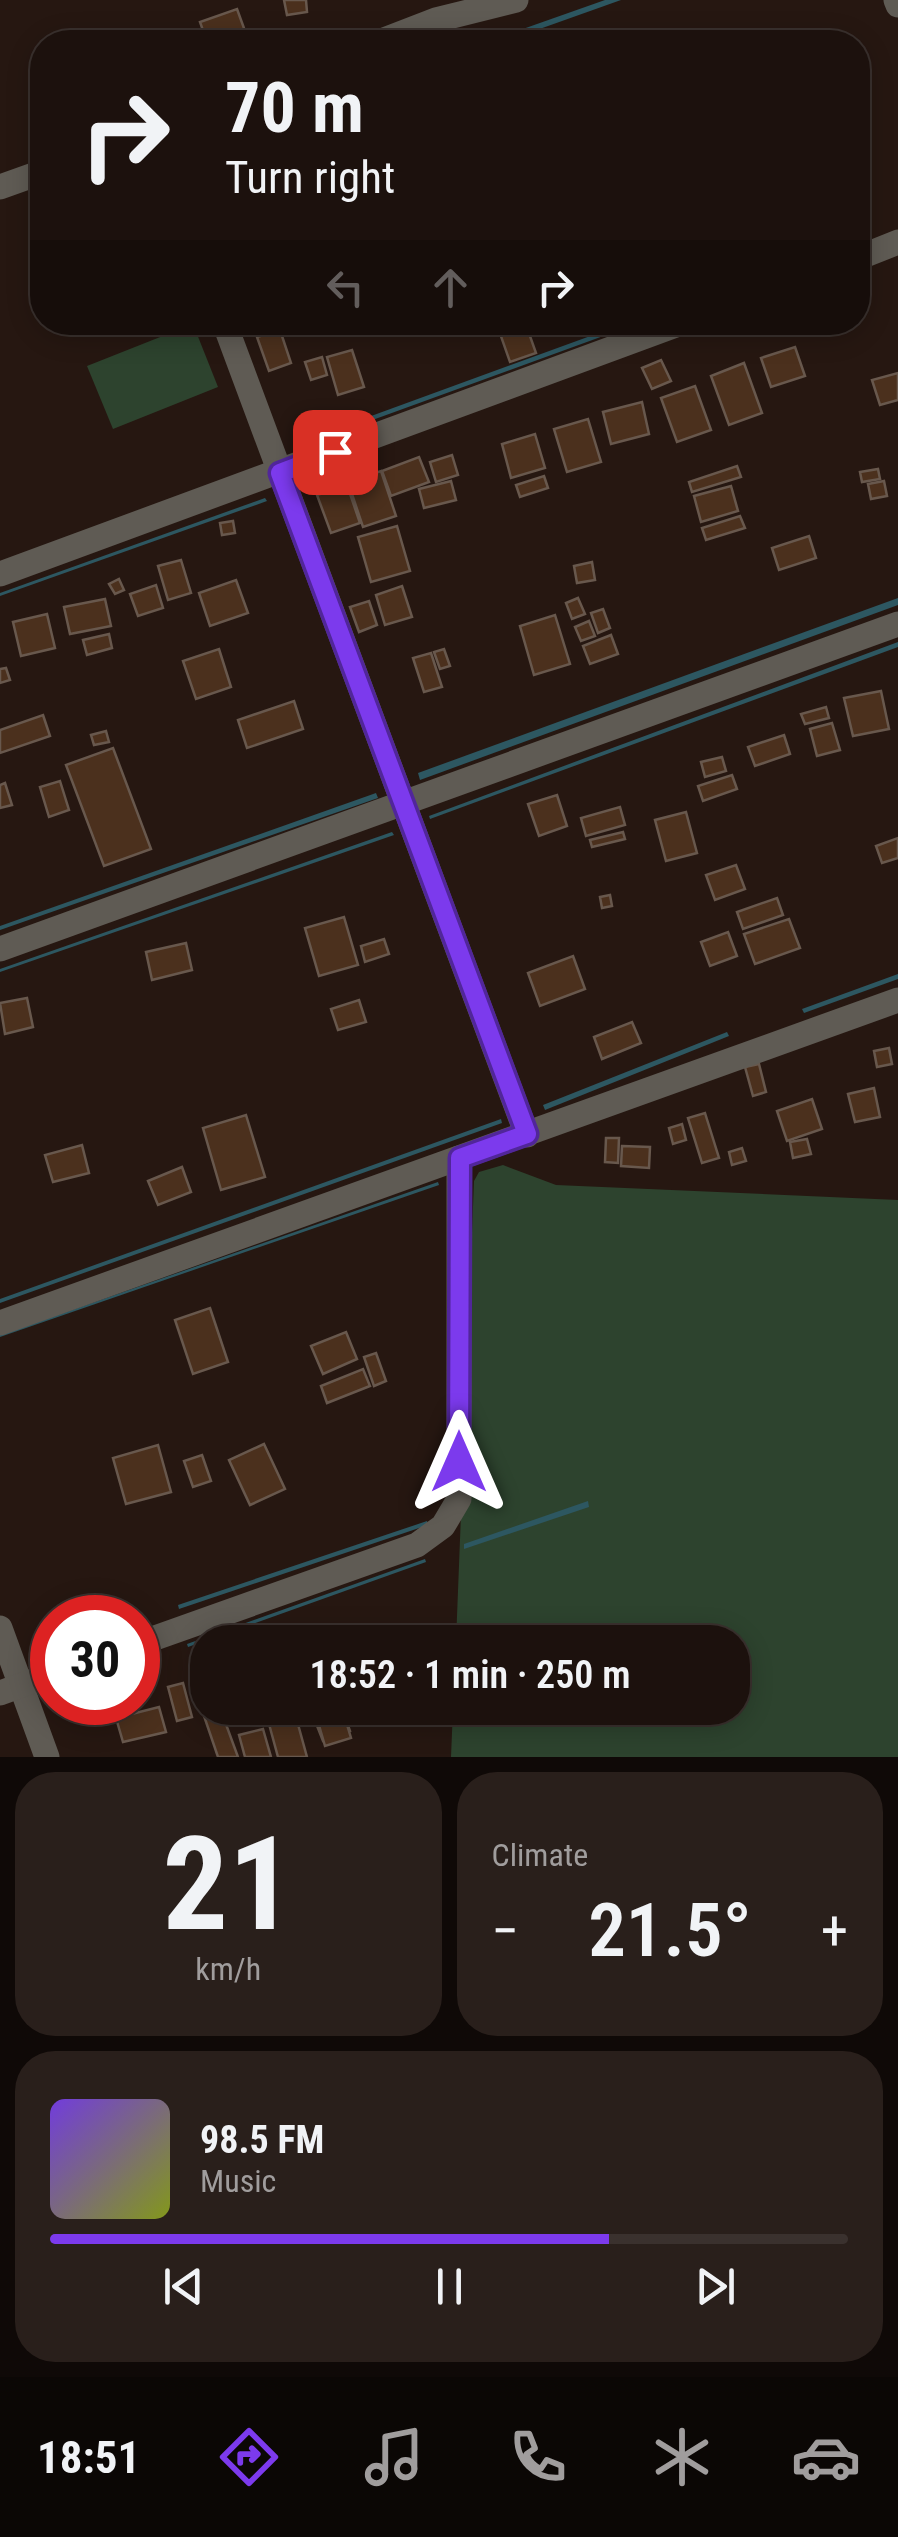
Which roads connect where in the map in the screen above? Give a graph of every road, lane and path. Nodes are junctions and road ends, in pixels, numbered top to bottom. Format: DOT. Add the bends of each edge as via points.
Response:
graph roads {
  1 [pos="516,0"];
  2 [pos="432,10"];
  3 [pos="399,30"];
  4 [pos="30,176"];
  5 [pos="0,187"];
  6 [pos="898,242"];
  7 [pos="870,253"];
  8 [pos="229,335"];
  9 [pos="649,335"];
  10 [pos="280,473"];
  11 [pos="0,574"];
  12 [pos="898,624"];
  13 [pos="402,804"];
  14 [pos="0,949"];
  15 [pos="898,1000"];
  16 [pos="527,1134"];
  17 [pos="460,1158"];
  18 [pos="0,1324"];
  19 [pos="0,1628"];
  20 [pos="160,1636"];
  21 [pos="10,1689"];
  22 [pos="47,1757"];
  1 -- 2 [label="street"];
  2 -- 3 [label="street"];
  4 -- 5 [label="street"];
  6 -- 7 [label="street"];
  8 -- 10 [label="street"];
  9 -- 10 [label="street"];
  10 -- 11 [label="street"];
  10 -- 13 [label="street"];
  12 -- 13 [label="street"];
  13 -- 14 [label="street"];
  13 -- 16 [label="street"];
  15 -- 16 [label="street"];
  16 -- 17 [label="street"];
  17 -- 18 [label="street"];
  17 -- 20 [label="street" via="458,1500 444,1526 417,1545"];
  19 -- 21 [label="street"];
  21 -- 22 [label="street"];
}
